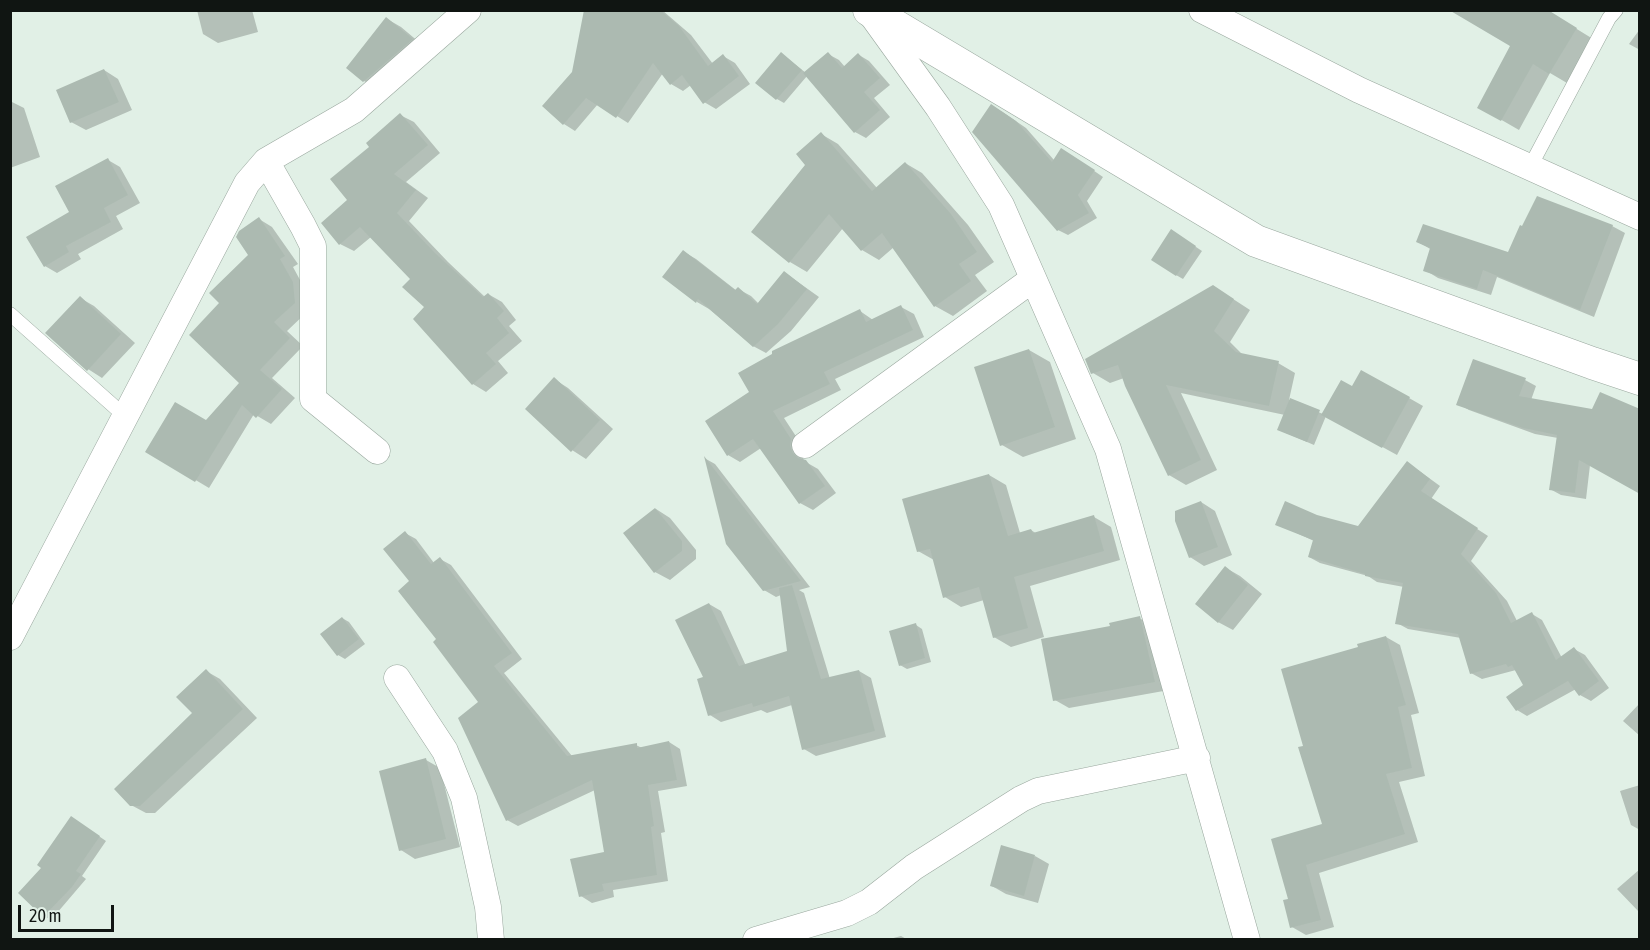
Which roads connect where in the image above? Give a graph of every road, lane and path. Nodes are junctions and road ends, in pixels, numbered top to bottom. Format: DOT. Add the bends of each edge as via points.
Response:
graph roads {
  1 [pos="468,10"];
  2 [pos="869,10"];
  3 [pos="1202,10"];
  4 [pos="1616,10"];
  5 [pos="266,161"];
  6 [pos="1530,167"];
  7 [pos="1640,216"];
  8 [pos="1033,279"];
  9 [pos="10,315"];
  10 [pos="1640,379"];
  11 [pos="126,417"];
  12 [pos="805,445"];
  13 [pos="377,451"];
  14 [pos="10,637"];
  15 [pos="397,678"];
  16 [pos="1197,758"];
  17 [pos="491,939"];
  18 [pos="756,939"];
  19 [pos="1247,939"];
  1 -- 5 [label="street" via="354,110"];
  2 -- 8 [label="street" via="993,189"];
  2 -- 10 [label="street" via="1256,241"];
  3 -- 6 [label="street" via="1359,90"];
  4 -- 6 [label="lane"];
  5 -- 11 [label="street" via="247,183"];
  5 -- 13 [label="street" via="313,246 313,399"];
  6 -- 7 [label="street"];
  8 -- 12 [label="street"];
  8 -- 16 [label="street" via="1108,449"];
  9 -- 11 [label="lane"];
  11 -- 14 [label="street"];
  15 -- 17 [label="street" via="445,751 464,798 488,907"];
  16 -- 18 [label="street" via="1038,790 914,867 869,902 847,913"];
  16 -- 19 [label="street"];
}
